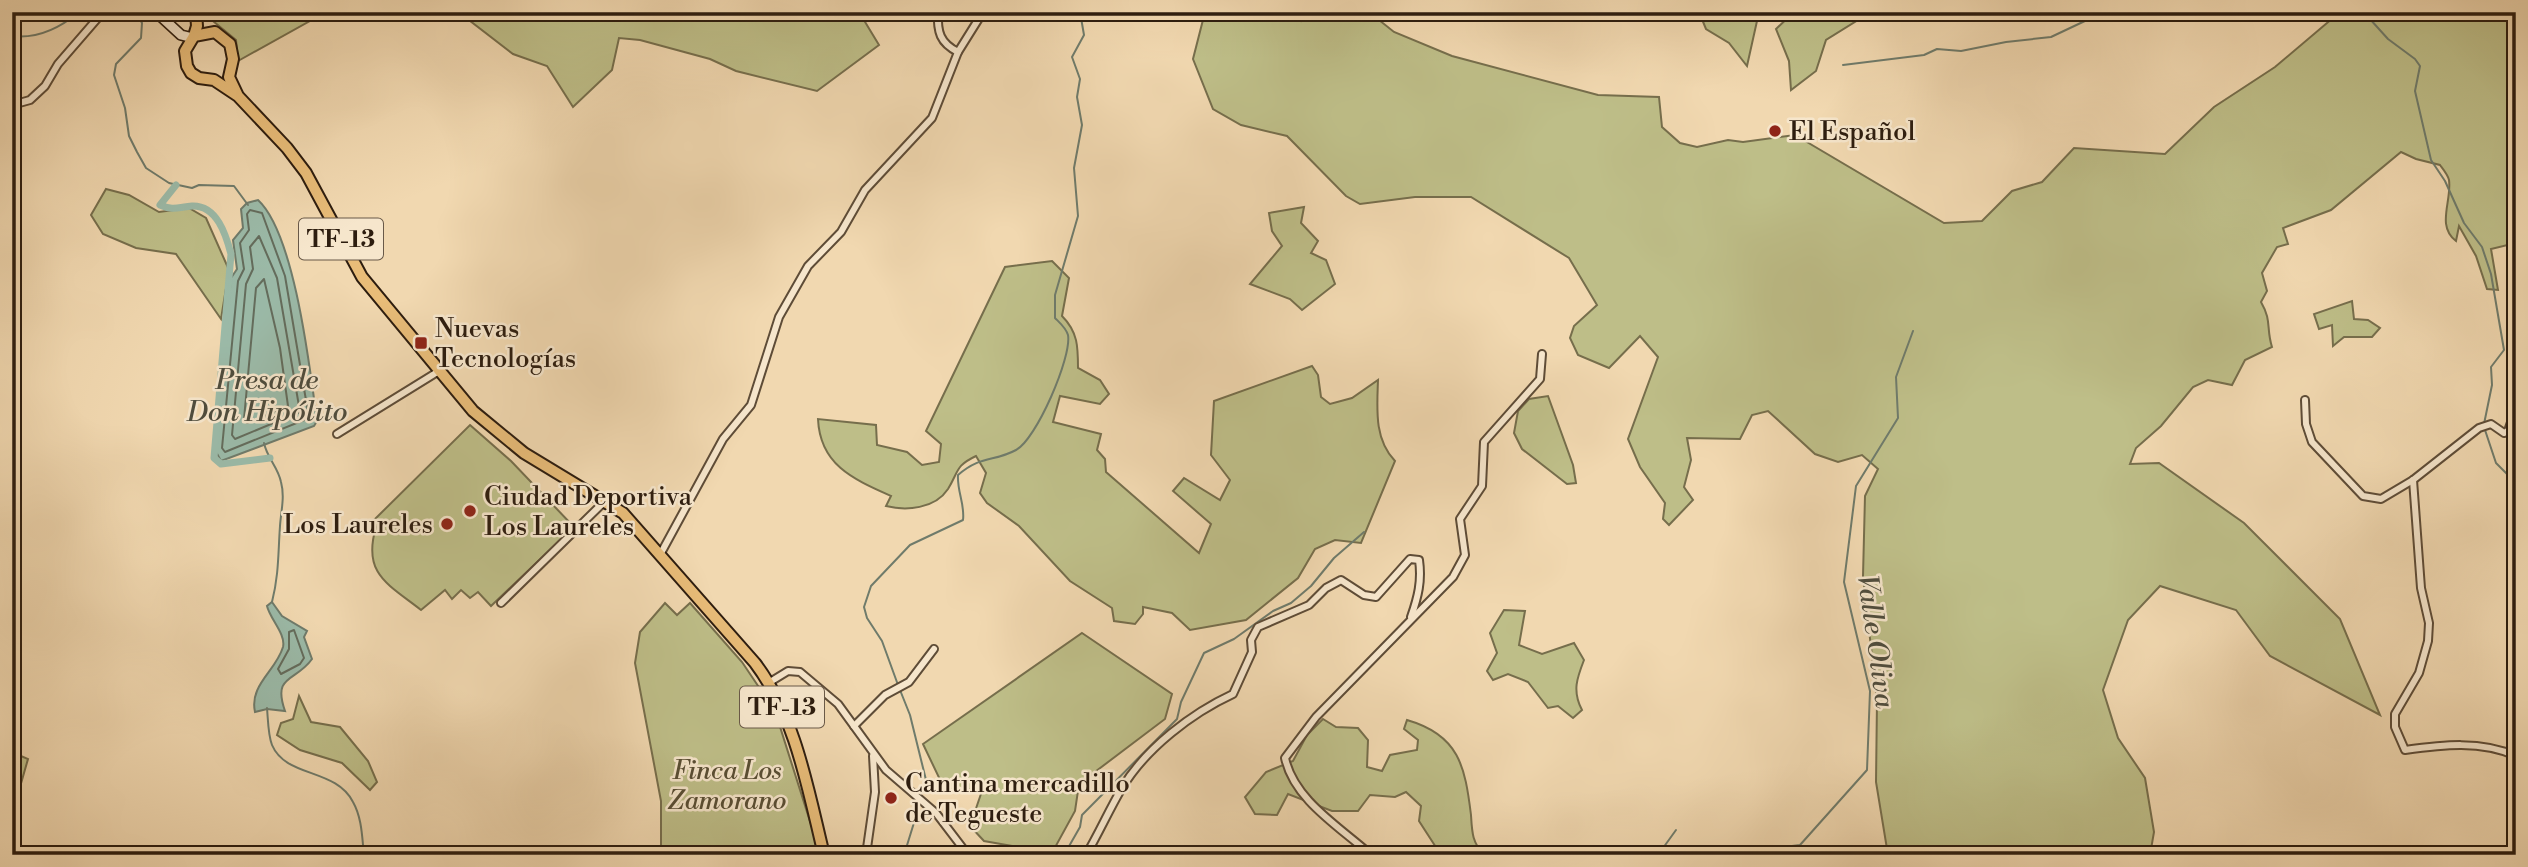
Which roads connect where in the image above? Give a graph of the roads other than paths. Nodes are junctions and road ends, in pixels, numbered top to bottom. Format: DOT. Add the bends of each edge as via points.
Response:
graph roads {
  1 [pos="103,12"];
  2 [pos="156,12"];
  3 [pos="938,12"];
  4 [pos="983,12"];
  5 [pos="196,13"];
  6 [pos="169,26"];
  7 [pos="211,32"];
  8 [pos="193,37"];
  9 [pos="185,51"];
  10 [pos="958,52"];
  11 [pos="231,66"];
  12 [pos="214,80"];
  13 [pos="238,96"];
  14 [pos="12,105"];
  15 [pos="1542,354"];
  16 [pos="439,371"];
  17 [pos="2305,400"];
  18 [pos="2516,408"];
  19 [pos="337,434"];
  20 [pos="2413,480"];
  21 [pos="606,500"];
  22 [pos="661,554"];
  23 [pos="501,603"];
  24 [pos="1411,619"];
  25 [pos="934,649"];
  26 [pos="770,682"];
  27 [pos="854,726"];
  28 [pos="873,755"];
  29 [pos="2516,756"];
  30 [pos="824,855"];
  31 [pos="866,855"];
  32 [pos="968,855"];
  33 [pos="1086,855"];
  34 [pos="1370,855"];
  1 -- 14 [label="street" via="45,86 30,100"];
  2 -- 6 [label="street"];
  3 -- 10 [label="street" via="940,38"];
  4 -- 10 [label="street"];
  5 -- 7 [label="main road"];
  5 -- 8 [label="main road"];
  6 -- 8 [label="street"];
  6 -- 9 [label="street"];
  7 -- 8 [label="main road"];
  7 -- 11 [label="main road" via="230,44"];
  8 -- 9 [label="main road"];
  9 -- 12 [label="main road, TF-13" via="191,73"];
  10 -- 22 [label="street" via="932,118 865,190 841,232 808,266 779,317 751,405 723,439"];
  11 -- 12 [label="main road"];
  11 -- 13 [label="main road" via="229,77"];
  12 -- 13 [label="main road, TF-13"];
  13 -- 16 [label="main road, TF-13" via="306,173 362,277"];
  15 -- 24 [label="street" via="1540,379 1484,442 1482,486 1460,519 1465,555 1453,578"];
  16 -- 19 [label="street"];
  16 -- 21 [label="main road, TF-13" via="493,431"];
  17 -- 20 [label="street" via="2312,442 2363,496 2381,499"];
  18 -- 20 [label="street" via="2508,431 2484,426"];
  20 -- 29 [label="street" via="2428,641 2419,673 2395,714 2395,727 2405,750 2472,746"];
  21 -- 22 [label="main road, TF-13"];
  21 -- 23 [label="street"];
  22 -- 26 [label="main road, TF-13"];
  24 -- 33 [label="street" via="1421,586 1419,560 1410,559 1376,597 1364,596 1341,580 1308,606 1258,627 1233,694 1201,708 1142,761 1123,786"];
  24 -- 34 [label="street" via="1316,717 1286,758 1298,790"];
  25 -- 27 [label="street" via="909,682 885,695"];
  26 -- 27 [label="street" via="788,671 800,672 838,704"];
  26 -- 30 [label="main road, TF-13" via="784,711"];
  27 -- 28 [label="street"];
  28 -- 31 [label="street" via="875,792"];
  28 -- 32 [label="street" via="936,813"];
}
